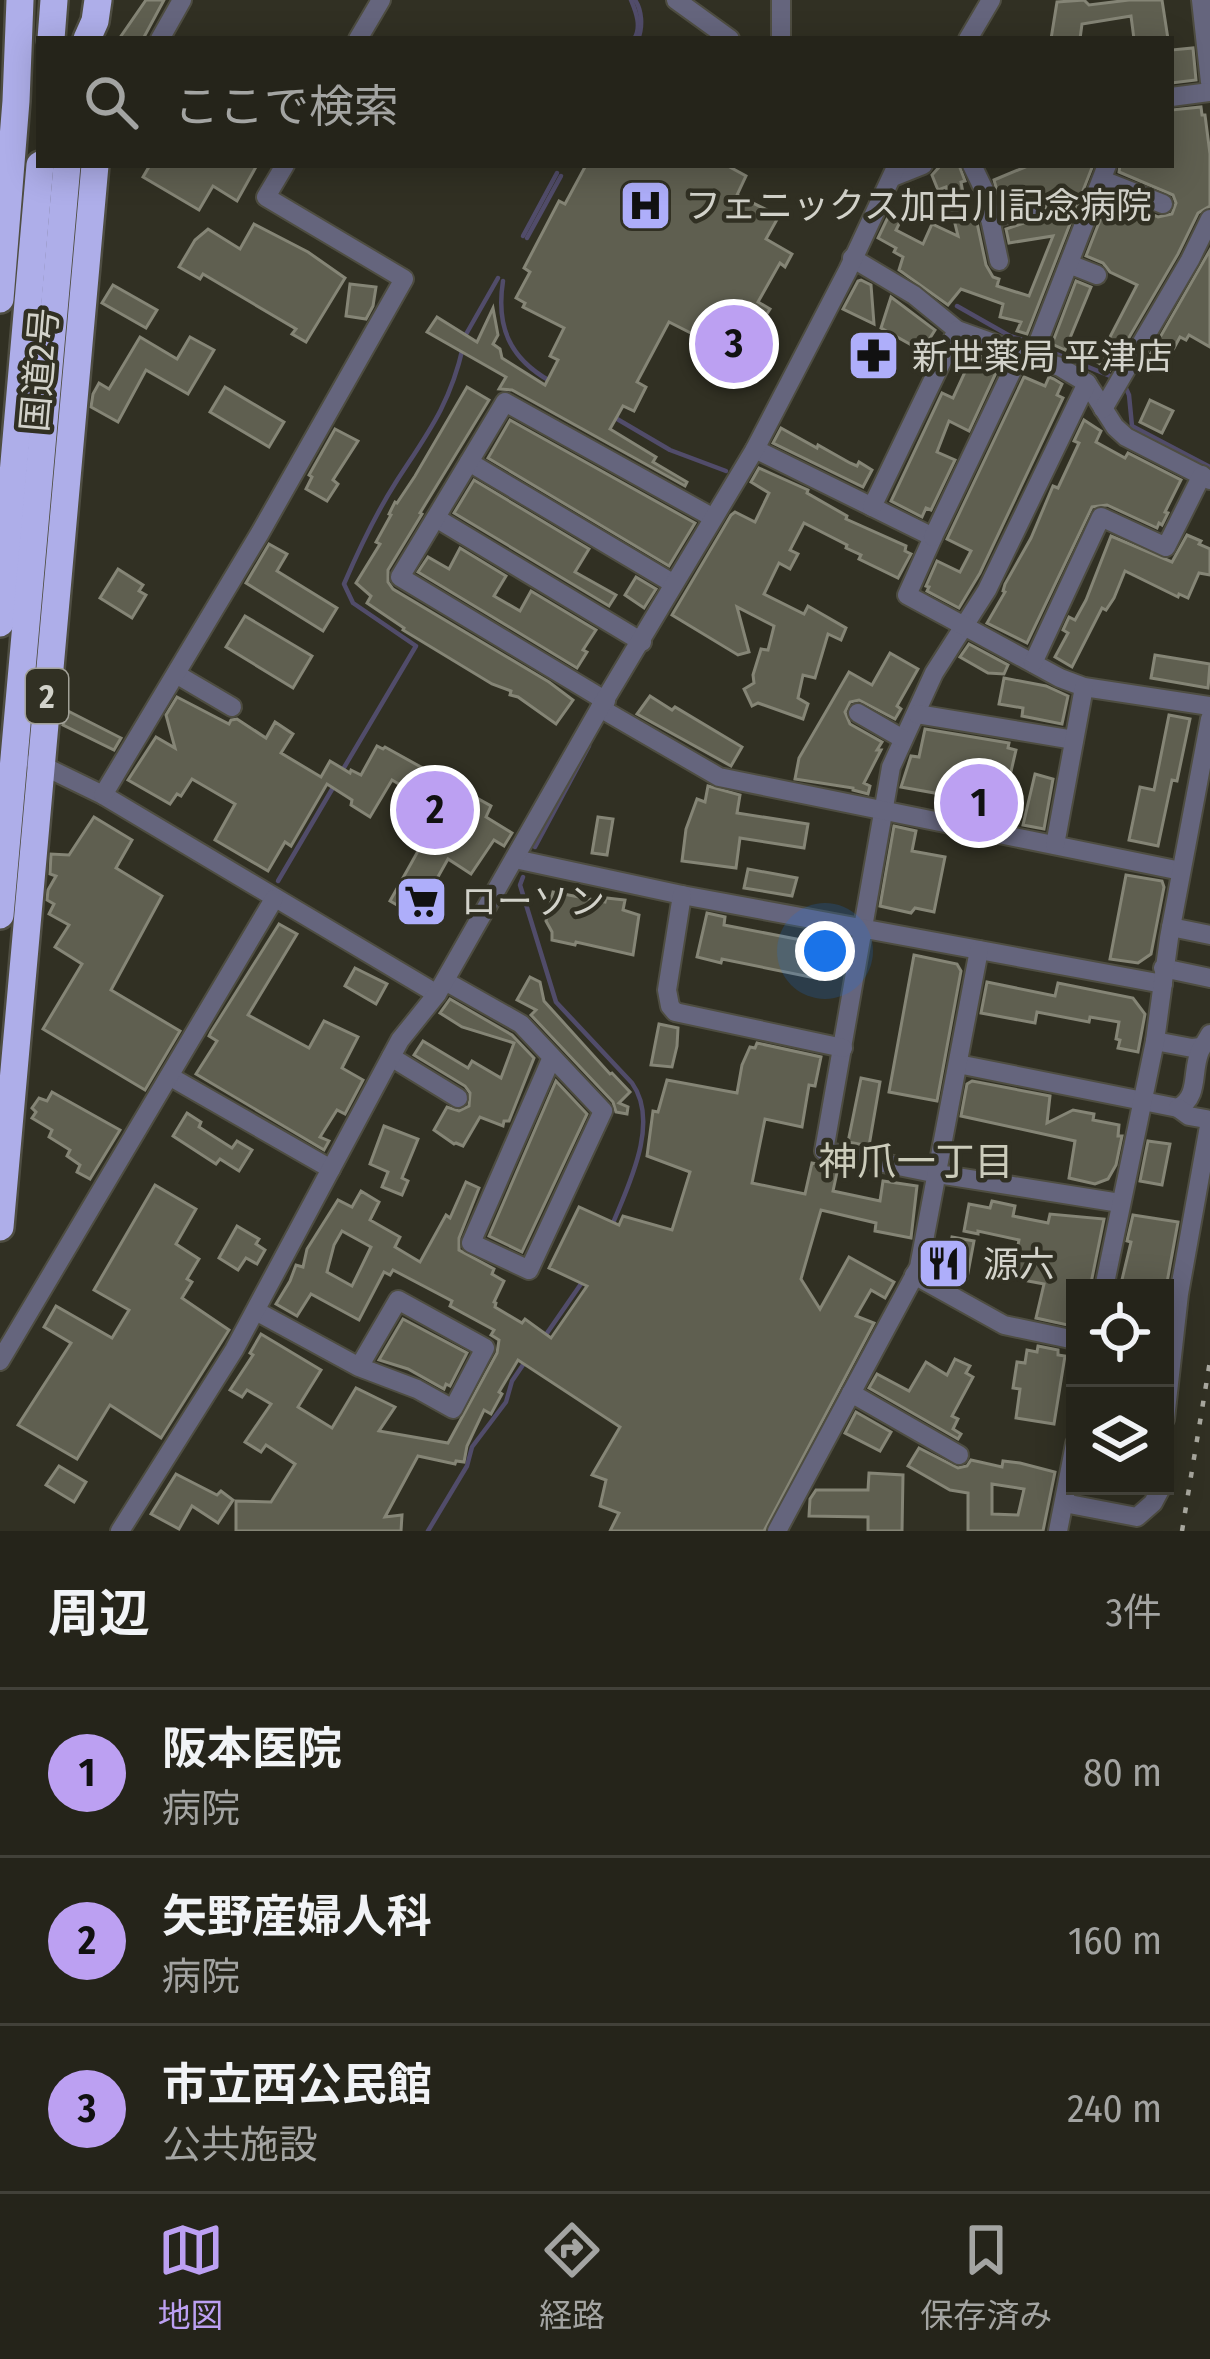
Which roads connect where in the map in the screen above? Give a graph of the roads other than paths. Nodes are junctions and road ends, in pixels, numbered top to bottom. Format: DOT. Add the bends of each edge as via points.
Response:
graph roads {
  1 [pos="20,0"];
  2 [pos="50,0"];
  3 [pos="82,0"];
  4 [pos="98,0"];
  5 [pos="114,0"];
  6 [pos="182,0"];
  7 [pos="381,0"];
  8 [pos="676,0"];
  9 [pos="782,0"];
  10 [pos="991,0"];
  11 [pos="1201,0"];
  12 [pos="50,36"];
  13 [pos="83,36"];
  14 [pos="85,36"];
  15 [pos="110,36"];
  16 [pos="162,36"];
  17 [pos="360,36"];
  18 [pos="726,36"];
  19 [pos="781,36"];
  20 [pos="970,36"];
  21 [pos="1210,82"];
  22 [pos="1210,92"];
  23 [pos="1174,97"];
  24 [pos="40,168"];
  25 [pos="68,168"];
  26 [pos="95,168"];
  27 [pos="283,168"];
  28 [pos="973,168"];
  29 [pos="895,171"];
  30 [pos="1104,172"];
  31 [pos="1163,204"];
  32 [pos="1033,207"];
  33 [pos="990,219"];
  34 [pos="1210,219"];
  35 [pos="852,258"];
  36 [pos="999,261"];
  37 [pos="1069,263"];
  38 [pos="1096,274"];
  39 [pos="0,299"];
  40 [pos="957,330"];
  41 [pos="1031,351"];
  42 [pos="1087,383"];
  43 [pos="1103,409"];
  44 [pos="754,449"];
  45 [pos="469,462"];
  46 [pos="1206,478"];
  47 [pos="872,507"];
  48 [pos="712,517"];
  49 [pos="436,518"];
  50 [pos="933,537"];
  51 [pos="674,584"];
  52 [pos="0,623"];
  53 [pos="964,624"];
  54 [pos="641,642"];
  55 [pos="1033,663"];
  56 [pos="176,674"];
  57 [pos="1084,687"];
  58 [pos="603,705"];
  59 [pos="1210,706"];
  60 [pos="232,707"];
  61 [pos="858,713"];
  62 [pos="917,714"];
  63 [pos="1210,719"];
  64 [pos="903,739"];
  65 [pos="1074,740"];
  66 [pos="36,762"];
  67 [pos="103,795"];
  68 [pos="885,811"];
  69 [pos="1055,845"];
  70 [pos="514,859"];
  71 [pos="1181,871"];
  72 [pos="682,895"];
  73 [pos="274,898"];
  74 [pos="0,915"];
  75 [pos="864,927"];
  76 [pos="1172,927"];
  77 [pos="1210,935"];
  78 [pos="979,950"];
  79 [pos="1163,976"];
  80 [pos="1210,977"];
  81 [pos="441,987"];
  82 [pos="1205,1040"];
  83 [pos="1155,1041"];
  84 [pos="843,1048"];
  85 [pos="552,1057"];
  86 [pos="391,1058"];
  87 [pos="958,1064"];
  88 [pos="176,1080"];
  89 [pos="458,1098"];
  90 [pos="1141,1102"];
  91 [pos="1178,1108"];
  92 [pos="331,1169"];
  93 [pos="938,1174"];
  94 [pos="1120,1203"];
  95 [pos="0,1227"];
  96 [pos="914,1275"];
  97 [pos="1106,1279"];
  98 [pos="256,1311"];
  99 [pos="1066,1338"];
  100 [pos="0,1361"];
  101 [pos="359,1367"];
  102 [pos="1169,1387"];
  103 [pos="850,1393"];
  104 [pos="959,1455"];
  105 [pos="1066,1492"];
  106 [pos="1157,1495"];
  107 [pos="1064,1503"];
  108 [pos="120,1531"];
  109 [pos="777,1531"];
  110 [pos="1058,1531"];
  1 -- 39 [label="highway, 国道2号"];
  2 -- 12 [label="highway"];
  3 -- 13 [label="highway"];
  4 -- 14 [label="highway"];
  5 -- 15 [label="highway"];
  6 -- 16 [label="street"];
  7 -- 17 [label="street"];
  8 -- 18 [label="street"];
  9 -- 19 [label="street"];
  10 -- 20 [label="street"];
  11 -- 21 [label="street"];
  22 -- 23 [label="street"];
  24 -- 52 [label="highway, 2"];
  25 -- 74 [label="highway, 2"];
  26 -- 66 [label="highway, 国道2号 / 2"];
  27 -- 56 [label="street" via="266,197 404,279"];
  28 -- 33 [label="street"];
  29 -- 35 [label="street"];
  30 -- 31 [label="street"];
  30 -- 37 [label="street"];
  32 -- 33 [label="street"];
  33 -- 36 [label="street"];
  34 -- 43 [label="street"];
  35 -- 40 [label="street"];
  35 -- 44 [label="street"];
  37 -- 38 [label="street"];
  37 -- 41 [label="street"];
  40 -- 41 [label="street"];
  40 -- 47 [label="street"];
  41 -- 42 [label="street"];
  41 -- 50 [label="street"];
  42 -- 43 [label="street"];
  42 -- 53 [label="street"];
  43 -- 46 [label="street" via="1126,437"];
  44 -- 47 [label="street"];
  44 -- 48 [label="street"];
  45 -- 48 [label="street" via="505,402"];
  45 -- 49 [label="street"];
  45 -- 51 [label="street"];
  46 -- 55 [label="street" via="1166,548 1101,517"];
  47 -- 50 [label="street"];
  48 -- 51 [label="street"];
  49 -- 54 [label="street"];
  49 -- 58 [label="street" via="400,577"];
  50 -- 53 [label="street" via="907,595"];
  51 -- 54 [label="street"];
  53 -- 55 [label="street"];
  53 -- 62 [label="street"];
  54 -- 58 [label="street"];
  55 -- 57 [label="street"];
  56 -- 60 [label="street"];
  56 -- 67 [label="street"];
  57 -- 59 [label="street"];
  57 -- 65 [label="street"];
  58 -- 68 [label="street" via="719,777"];
  58 -- 70 [label="street"];
  61 -- 64 [label="street"];
  62 -- 64 [label="street"];
  62 -- 65 [label="street"];
  63 -- 71 [label="street"];
  64 -- 68 [label="street"];
  65 -- 69 [label="street"];
  66 -- 67 [label="street"];
  66 -- 95 [label="highway, 国道2号 / 2"];
  67 -- 73 [label="street"];
  68 -- 69 [label="street"];
  68 -- 75 [label="street"];
  69 -- 71 [label="street"];
  70 -- 72 [label="street"];
  70 -- 81 [label="street"];
  71 -- 76 [label="street"];
  72 -- 75 [label="street"];
  72 -- 84 [label="street" via="670,1006 685,1016"];
  73 -- 81 [label="street"];
  73 -- 100 [label="street"];
  75 -- 78 [label="street"];
  75 -- 84 [label="street"];
  76 -- 77 [label="street"];
  76 -- 79 [label="street"];
  78 -- 79 [label="street"];
  78 -- 87 [label="street"];
  79 -- 80 [label="street"];
  79 -- 83 [label="street"];
  81 -- 85 [label="street" via="521,1024"];
  81 -- 86 [label="street"];
  82 -- 83 [label="street" via="1192,1048"];
  82 -- 91 [label="street" via="1191,1097"];
  83 -- 90 [label="street"];
  84 -- 93 [label="street" via="824,1151"];
  85 -- 85 [label="street" via="603,1112 529,1270 470,1243"];
  86 -- 89 [label="street"];
  86 -- 92 [label="street"];
  87 -- 90 [label="street"];
  87 -- 93 [label="street"];
  88 -- 92 [label="street"];
  90 -- 91 [label="street"];
  90 -- 94 [label="street"];
  91 -- 102 [label="street" via="1210,1126"];
  92 -- 98 [label="street"];
  93 -- 94 [label="street"];
  93 -- 96 [label="street"];
  94 -- 97 [label="street"];
  96 -- 99 [label="street" via="1004,1325"];
  96 -- 103 [label="street"];
  98 -- 101 [label="street"];
  98 -- 108 [label="street"];
  101 -- 101 [label="street" via="453,1408 485,1348 398,1300"];
  103 -- 104 [label="street"];
  103 -- 109 [label="street"];
  105 -- 107 [label="street"];
  106 -- 107 [label="street" via="1137,1517"];
  107 -- 110 [label="street"];
}
